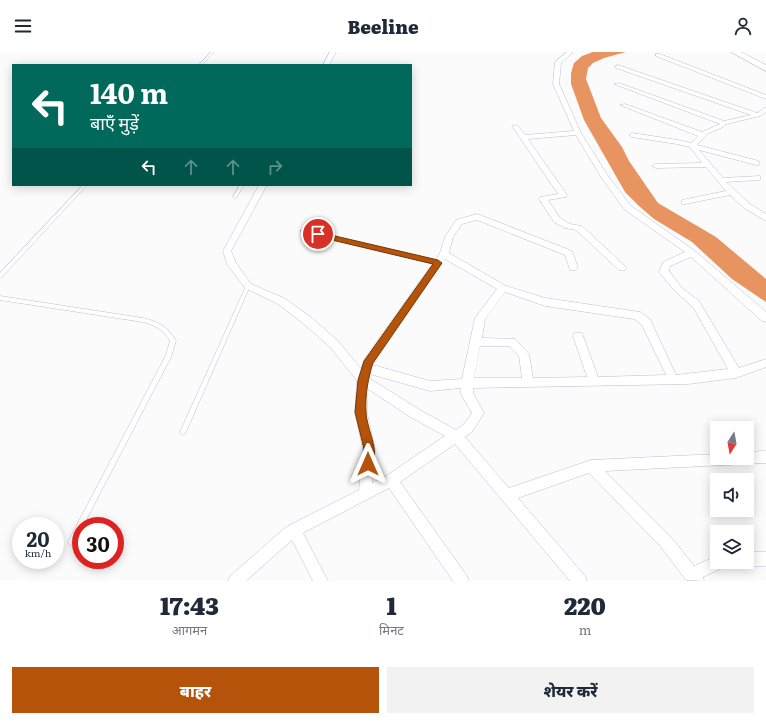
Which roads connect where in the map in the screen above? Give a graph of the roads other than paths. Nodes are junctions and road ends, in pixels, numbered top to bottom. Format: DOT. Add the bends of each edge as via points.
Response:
graph roads {
  1 [pos="213,52"];
  2 [pos="333,52"];
  3 [pos="570,52"];
  4 [pos="740,52"];
  5 [pos="658,55"];
  6 [pos="201,64"];
  7 [pos="327,64"];
  8 [pos="766,65"];
  9 [pos="618,67"];
  10 [pos="766,68"];
  11 [pos="617,84"];
  12 [pos="766,97"];
  13 [pos="623,105"];
  14 [pos="766,109"];
  15 [pos="758,115"];
  16 [pos="724,123"];
  17 [pos="515,126"];
  18 [pos="578,133"];
  19 [pos="632,135"];
  20 [pos="703,135"];
  21 [pos="523,137"];
  22 [pos="692,146"];
  23 [pos="756,163"];
  24 [pos="708,165"];
  25 [pos="656,166"];
  26 [pos="757,178"];
  27 [pos="720,180"];
  28 [pos="84,186"];
  29 [pos="241,186"];
  30 [pos="262,186"];
  31 [pos="732,192"];
  32 [pos="235,197"];
  33 [pos="685,202"];
  34 [pos="766,218"];
  35 [pos="303,231"];
  36 [pos="692,253"];
  37 [pos="444,254"];
  38 [pos="438,263"];
  39 [pos="572,268"];
  40 [pos="622,268"];
  41 [pos="0,276"];
  42 [pos="248,286"];
  43 [pos="503,288"];
  44 [pos="0,298"];
  45 [pos="766,318"];
  46 [pos="578,336"];
  47 [pos="476,342"];
  48 [pos="766,364"];
  49 [pos="366,368"];
  50 [pos="736,373"];
  51 [pos="673,379"];
  52 [pos="363,380"];
  53 [pos="594,381"];
  54 [pos="467,383"];
  55 [pos="528,383"];
  56 [pos="183,432"];
  57 [pos="456,436"];
  58 [pos="766,457"];
  59 [pos="591,466"];
  60 [pos="391,480"];
  61 [pos="365,493"];
  62 [pos="508,495"];
  63 [pos="294,530"];
  64 [pos="71,542"];
  65 [pos="754,559"];
  66 [pos="766,559"];
  67 [pos="710,568"];
  68 [pos="694,578"];
  69 [pos="235,581"];
  70 [pos="321,581"];
  71 [pos="462,581"];
  72 [pos="580,581"];
  1 -- 6 [label="lane"];
  2 -- 7 [label="street"];
  3 -- 18 [label="street" via="558,62 556,84"];
  4 -- 8 [label="street"];
  4 -- 10 [label="street"];
  5 -- 12 [label="street"];
  9 -- 15 [label="street"];
  11 -- 16 [label="street"];
  13 -- 20 [label="street"];
  14 -- 15 [label="street"];
  15 -- 16 [label="street"];
  16 -- 20 [label="street"];
  17 -- 21 [label="street"];
  18 -- 21 [label="street"];
  18 -- 36 [label="street" via="628,208"];
  19 -- 22 [label="street"];
  20 -- 22 [label="street"];
  21 -- 40 [label="street" via="564,195 543,199 557,220 579,228"];
  22 -- 23 [label="street"];
  22 -- 24 [label="street"];
  24 -- 25 [label="street"];
  24 -- 27 [label="street"];
  26 -- 27 [label="street"];
  27 -- 31 [label="street"];
  28 -- 41 [label="lane"];
  29 -- 32 [label="lane"];
  30 -- 42 [label="street" via="228,251 232,264"];
  31 -- 33 [label="street"];
  31 -- 34 [label="street" via="747,206"];
  35 -- 38 [label="lane"];
  36 -- 45 [label="street"];
  36 -- 50 [label="street" via="666,264 664,272 678,289 696,304"];
  37 -- 38 [label="street"];
  37 -- 39 [label="street" via="449,237 459,222 477,217 569,253"];
  37 -- 43 [label="street"];
  38 -- 49 [label="street" via="368,361"];
  42 -- 52 [label="street" via="281,301 308,321 335,345"];
  42 -- 56 [label="lane"];
  43 -- 47 [label="street" via="480,318"];
  43 -- 51 [label="street" via="545,302 636,315 646,322"];
  44 -- 64 [label="lane" via="143,320 158,324 168,331 173,341 169,355"];
  46 -- 53 [label="street"];
  47 -- 54 [label="street"];
  47 -- 55 [label="street" via="511,342 524,354"];
  48 -- 50 [label="street"];
  49 -- 52 [label="street"];
  49 -- 54 [label="street" via="430,386"];
  50 -- 51 [label="street"];
  51 -- 53 [label="street"];
  52 -- 57 [label="street"];
  52 -- 61 [label="street" via="361,412 369,449"];
  53 -- 55 [label="street"];
  54 -- 55 [label="street"];
  54 -- 57 [label="street" via="467,394 478,413 468,428"];
  57 -- 60 [label="street"];
  57 -- 62 [label="street"];
  58 -- 59 [label="street"];
  59 -- 62 [label="street"];
  59 -- 68 [label="street" via="666,542"];
  60 -- 61 [label="street"];
  60 -- 71 [label="street"];
  61 -- 63 [label="street"];
  62 -- 72 [label="street"];
  63 -- 69 [label="street"];
  63 -- 70 [label="street"];
  65 -- 66 [label="street"];
  67 -- 68 [label="street"];
}
